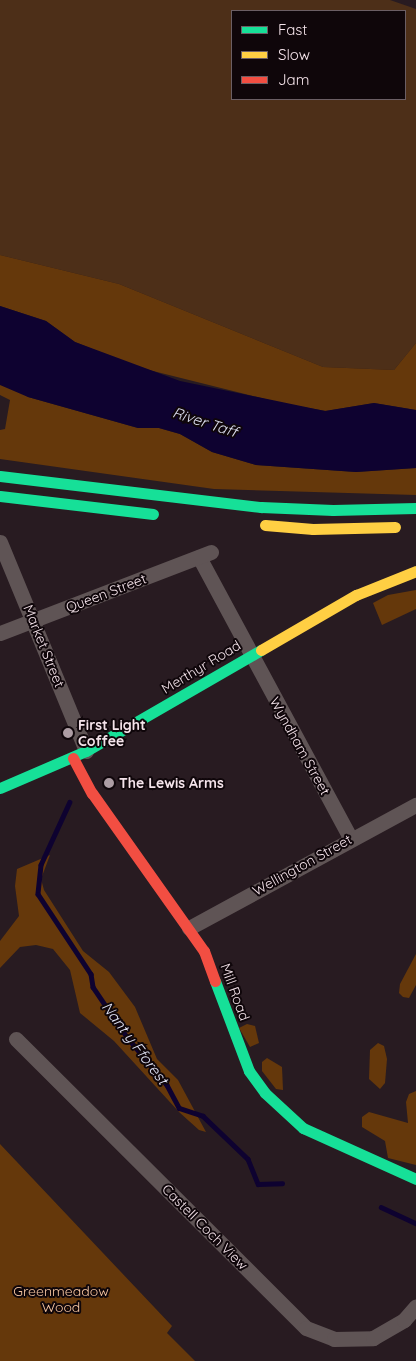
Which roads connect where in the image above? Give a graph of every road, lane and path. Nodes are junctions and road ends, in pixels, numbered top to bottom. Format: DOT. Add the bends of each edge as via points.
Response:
graph roads {
  1 [pos="0,476"];
  2 [pos="0,496"];
  3 [pos="416,508"];
  4 [pos="166,515"];
  5 [pos="254,524"];
  6 [pos="406,531"];
  7 [pos="0,542"];
  8 [pos="205,554"];
  9 [pos="416,571"];
  10 [pos="35,621"];
  11 [pos="0,633"];
  12 [pos="250,655"];
  13 [pos="79,754"];
  14 [pos="0,788"];
  15 [pos="416,804"];
  16 [pos="350,838"];
  17 [pos="188,928"];
  18 [pos="16,1039"];
  19 [pos="416,1180"];
  20 [pos="416,1306"];
  1 -- 3 [label="main road" via="261,507 333,510"];
  2 -- 4 [label="main road"];
  5 -- 6 [label="main road"];
  7 -- 10 [label="street, Market Street"];
  8 -- 10 [label="street, Queen Street"];
  8 -- 12 [label="street, Wyndham Street"];
  9 -- 12 [label="main road, Merthyr Road" via="366,590"];
  10 -- 11 [label="street, Queen Street"];
  10 -- 13 [label="street, Market Street"];
  12 -- 13 [label="main road, Merthyr Road"];
  12 -- 16 [label="street, Wyndham Street"];
  13 -- 14 [label="main road, Merthyr Road"];
  13 -- 17 [label="main road, Mill Road" via="92,793"];
  15 -- 16 [label="street, Wellington Street"];
  16 -- 17 [label="street, Wellington Street"];
  17 -- 19 [label="main road, Mill Road" via="204,951 249,1071 265,1092 303,1128"];
  18 -- 20 [label="street, Castell Coch View" via="306,1328 334,1339 373,1338 398,1325"];
}
